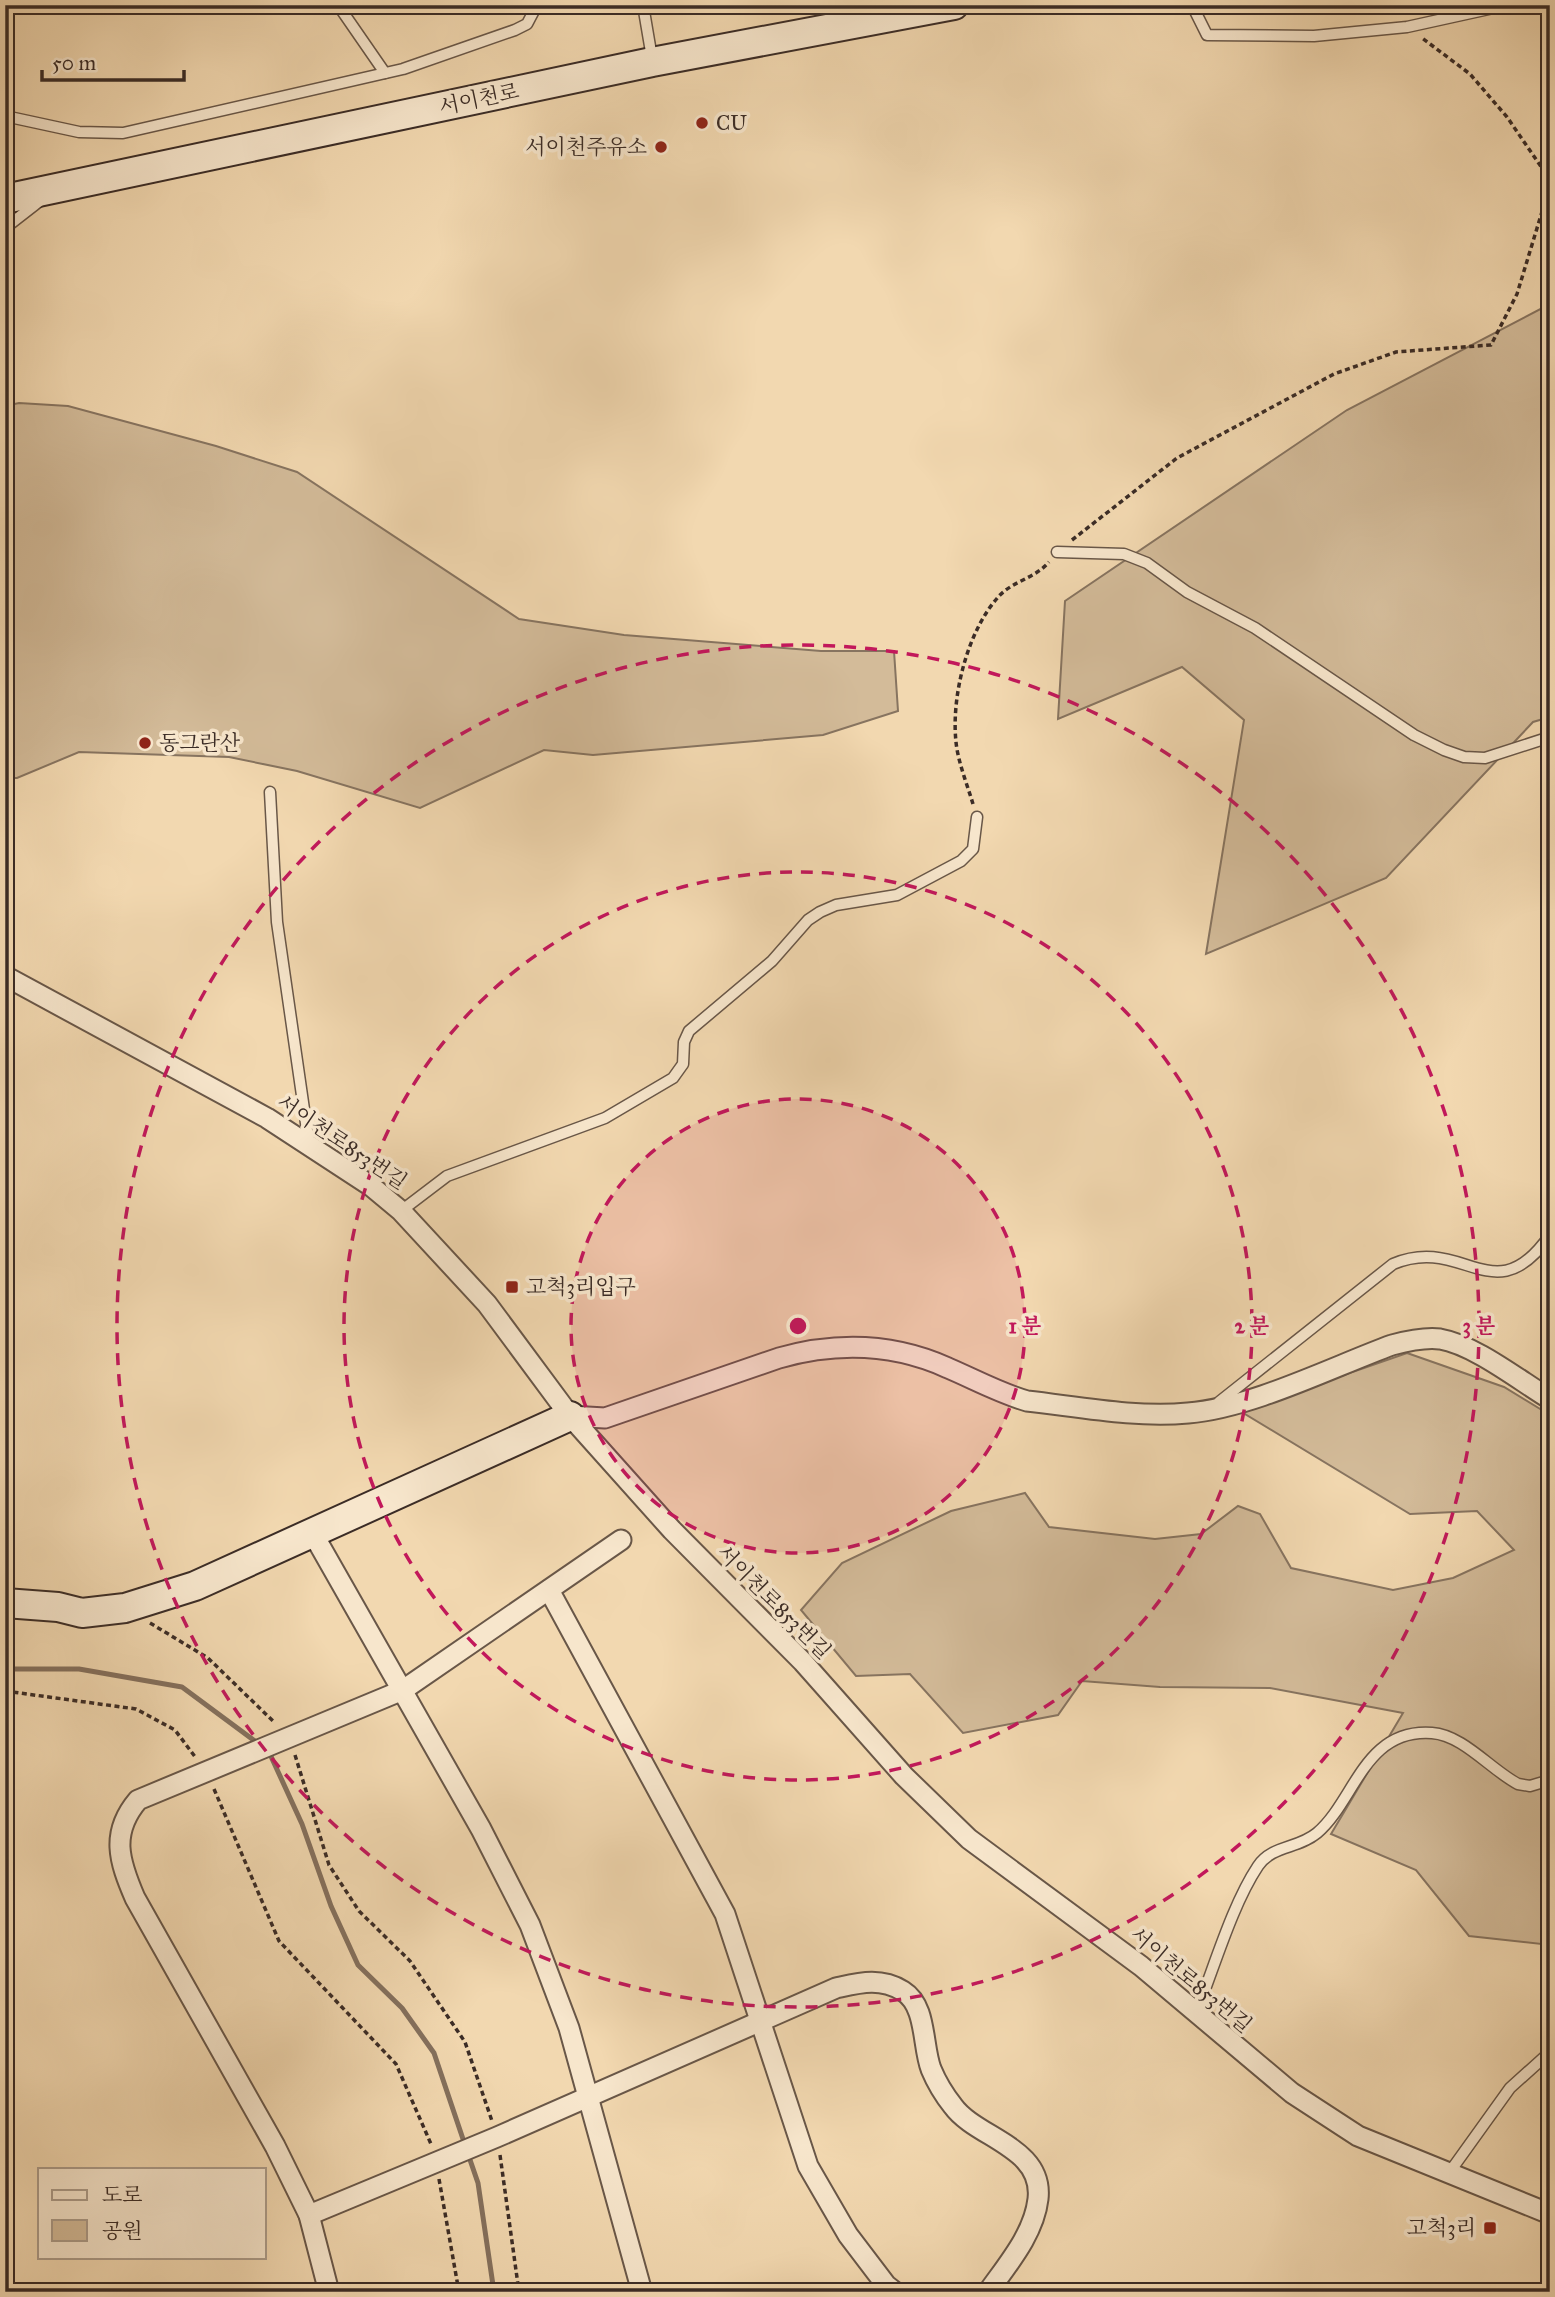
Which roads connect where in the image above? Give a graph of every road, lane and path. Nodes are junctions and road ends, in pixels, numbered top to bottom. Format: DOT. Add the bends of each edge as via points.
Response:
graph roads {
  1 [pos="338,5"];
  2 [pos="537,5"];
  3 [pos="643,5"];
  4 [pos="861,5"];
  5 [pos="954,5"];
  6 [pos="1192,5"];
  7 [pos="1507,5"];
  8 [pos="1407,27"];
  9 [pos="793,38"];
  10 [pos="652,62"];
  11 [pos="385,73"];
  12 [pos="5,116"];
  13 [pos="56,188"];
  14 [pos="5,199"];
  15 [pos="5,228"];
  16 [pos="1057,552"];
  17 [pos="1550,737"];
  18 [pos="270,792"];
  19 [pos="977,817"];
  20 [pos="5,976"];
  21 [pos="309,1144"];
  22 [pos="401,1211"];
  23 [pos="1550,1235"];
  24 [pos="1550,1399"];
  25 [pos="1210,1409"];
  26 [pos="570,1416"];
  27 [pos="312,1532"];
  28 [pos="621,1540"];
  29 [pos="549,1590"];
  30 [pos="5,1603"];
  31 [pos="125,1608"];
  32 [pos="403,1690"];
  33 [pos="5,1691"];
  34 [pos="285,1739"];
  35 [pos="206,1772"];
  36 [pos="1550,1780"];
  37 [pos="1196,2014"];
  38 [pos="759,2022"];
  39 [pos="1550,2052"];
  40 [pos="588,2097"];
  41 [pos="494,2138"];
  42 [pos="445,2159"];
  43 [pos="1450,2173"];
  44 [pos="1550,2214"];
  45 [pos="309,2215"];
  46 [pos="329,2292"];
  47 [pos="459,2292"];
  48 [pos="519,2292"];
  49 [pos="642,2292"];
  50 [pos="895,2292"];
  51 [pos="988,2292"];
  1 -- 11 [label="lane"];
  2 -- 11 [label="lane" via="527,24 515,30"];
  3 -- 10 [label="lane"];
  4 -- 9 [label="lane"];
  5 -- 9 [label="main road, 서이천로"];
  6 -- 8 [label="lane" via="1207,35 1314,36"];
  7 -- 8 [label="lane"];
  8 -- 16 [label="path" via="1470,74 1542,168 1548,191 1517,295 1490,345 1396,352 1334,374 1177,458"];
  9 -- 10 [label="main road, 서이천로"];
  10 -- 13 [label="main road, 서이천로"];
  11 -- 12 [label="lane" via="123,133 79,132"];
  13 -- 14 [label="main road, 서이천로"];
  13 -- 15 [label="lane"];
  16 -- 17 [label="lane" via="1124,554 1147,563 1186,592 1255,628 1414,736 1444,750 1485,758"];
  16 -- 19 [label="path" via="1040,573 1003,591 971,636 955,733"];
  18 -- 21 [label="lane" via="277,922"];
  19 -- 22 [label="lane" via="973,849 961,861 897,895 836,905 808,920 772,961 689,1031 681,1071 673,1078 605,1118 447,1176"];
  20 -- 21 [label="street, 서이천로853번길" via="219,1090"];
  21 -- 22 [label="street, 서이천로853번길"];
  22 -- 26 [label="street, 서이천로853번길" via="487,1304"];
  23 -- 25 [label="lane" via="1534,1258 1502,1273 1437,1256 1421,1255 1393,1264"];
  24 -- 25 [label="street" via="1470,1351 1440,1339 1424,1339 1392,1345"];
  25 -- 26 [label="street" via="1168,1414 1027,1401 919,1356 865,1347 805,1350 605,1418"];
  26 -- 27 [label="main road"];
  26 -- 37 [label="street, 서이천로853번길" via="938,1810 1009,1870 1141,1966"];
  27 -- 31 [label="main road" via="195,1586"];
  27 -- 32 [label="street"];
  28 -- 29 [label="street"];
  29 -- 32 [label="street"];
  29 -- 38 [label="street" via="725,1914"];
  30 -- 31 [label="main road" via="82,1613"];
  31 -- 34 [label="path" via="208,1658"];
  32 -- 34 [label="street"];
  32 -- 40 [label="street" via="530,1925 569,2028"];
  33 -- 35 [label="path" via="136,1709 175,1730"];
  34 -- 35 [label="street"];
  34 -- 41 [label="path" via="329,1866 359,1911 410,1961 465,2042"];
  35 -- 42 [label="path" via="279,1941 396,2064"];
  35 -- 45 [label="street" via="138,1800 125,1816 118,1842 125,1875"];
  36 -- 37 [label="lane" via="1518,1784 1443,1735 1420,1733 1391,1743 1357,1774 1317,1833 1265,1856 1250,1879"];
  37 -- 43 [label="street, 서이천로853번길" via="1293,2093 1358,2136"];
  38 -- 40 [label="street"];
  38 -- 50 [label="street" via="808,2166 848,2235"];
  38 -- 51 [label="street" via="836,1988 872,1980 904,1991 920,2014 931,2069 953,2107 969,2123 1004,2141 1032,2169 1039,2198 1027,2232"];
  39 -- 43 [label="lane" via="1510,2088"];
  40 -- 41 [label="street"];
  40 -- 49 [label="street"];
  41 -- 42 [label="street"];
  41 -- 48 [label="path"];
  42 -- 45 [label="street"];
  42 -- 47 [label="path"];
  43 -- 44 [label="street, 서이천로853번길"];
  45 -- 46 [label="street"];
}
